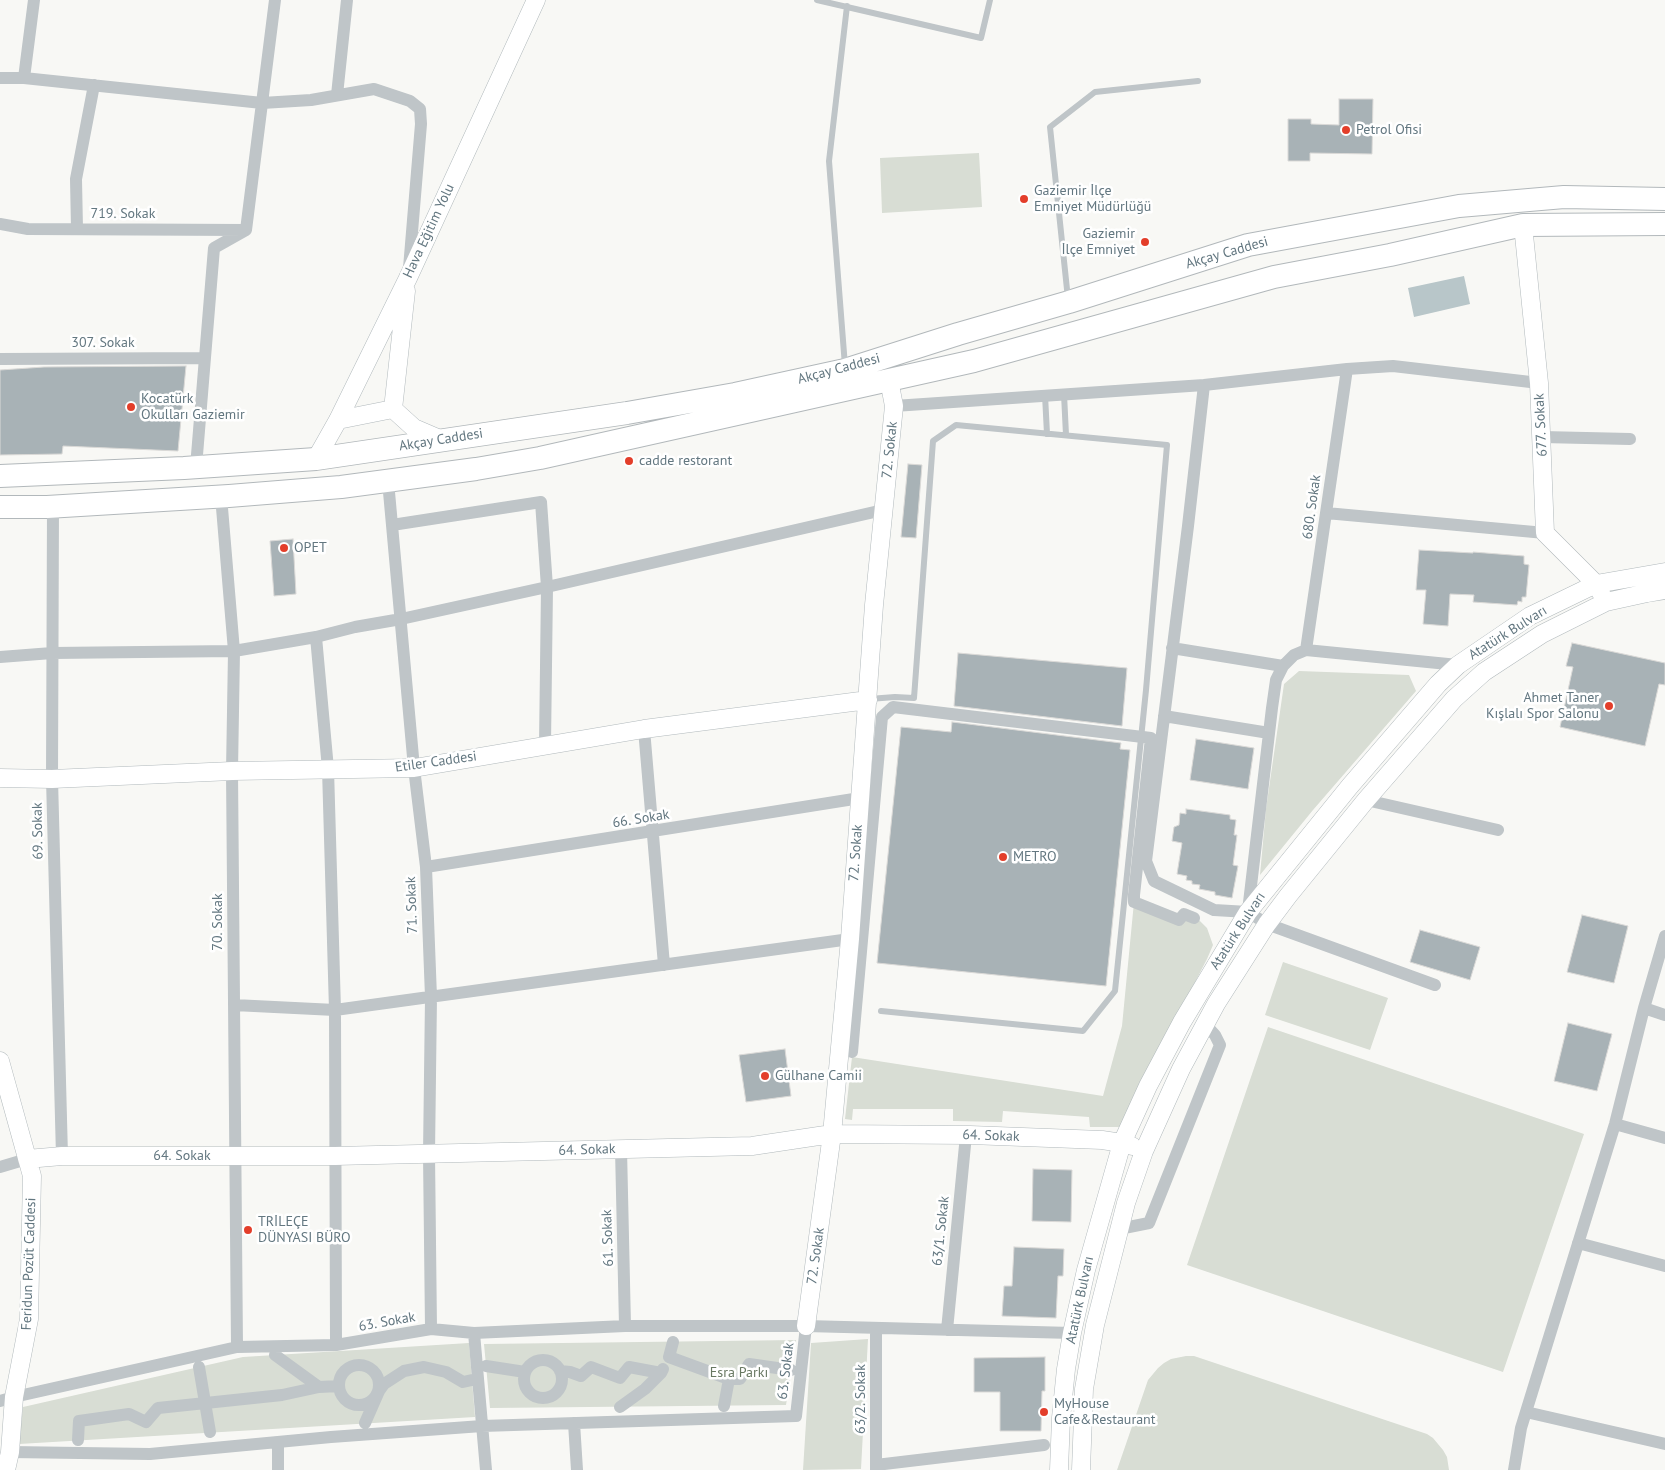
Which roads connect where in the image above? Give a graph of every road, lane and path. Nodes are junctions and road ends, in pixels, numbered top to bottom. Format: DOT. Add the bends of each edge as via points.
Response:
graph roads {
  1 [pos="34,0"];
  2 [pos="275,0"];
  3 [pos="347,0"];
  4 [pos="532,0"];
  5 [pos="536,0"];
  6 [pos="541,0"];
  7 [pos="817,0"];
  8 [pos="990,0"];
  9 [pos="847,6"];
  10 [pos="527,19"];
  11 [pos="0,78"];
  12 [pos="24,78"];
  13 [pos="1198,81"];
  14 [pos="94,85"];
  15 [pos="337,95"];
  16 [pos="262,103"];
  17 [pos="1662,198"];
  18 [pos="0,224"];
  19 [pos="1661,224"];
  20 [pos="1523,225"];
  21 [pos="77,229"];
  22 [pos="246,230"];
  23 [pos="408,278"];
  24 [pos="1069,302"];
  25 [pos="205,358"];
  26 [pos="0,359"];
  27 [pos="1347,369"];
  28 [pos="845,370"];
  29 [pos="889,380"];
  30 [pos="1539,383"];
  31 [pos="1204,385"];
  32 [pos="1064,394"];
  33 [pos="1045,396"];
  34 [pos="894,406"];
  35 [pos="393,409"];
  36 [pos="338,420"];
  37 [pos="1047,434"];
  38 [pos="1066,435"];
  39 [pos="1542,437"];
  40 [pos="442,440"];
  41 [pos="1630,440"];
  42 [pos="316,459"];
  43 [pos="196,467"];
  44 [pos="0,476"];
  45 [pos="388,481"];
  46 [pos="221,496"];
  47 [pos="53,506"];
  48 [pos="0,507"];
  49 [pos="883,510"];
  50 [pos="1326,513"];
  51 [pos="392,525"];
  52 [pos="1545,532"];
  53 [pos="1665,572"];
  54 [pos="1596,584"];
  55 [pos="547,587"];
  56 [pos="1665,590"];
  57 [pos="1606,602"];
  58 [pos="400,619"];
  59 [pos="316,637"];
  60 [pos="1172,648"];
  61 [pos="1306,650"];
  62 [pos="234,651"];
  63 [pos="52,653"];
  64 [pos="0,657"];
  65 [pos="1458,665"];
  66 [pos="1283,666"];
  67 [pos="868,700"];
  68 [pos="1164,716"];
  69 [pos="644,729"];
  70 [pos="1269,733"];
  71 [pos="1141,737"];
  72 [pos="545,745"];
  73 [pos="414,768"];
  74 [pos="328,770"];
  75 [pos="232,771"];
  76 [pos="0,778"];
  77 [pos="52,779"];
  78 [pos="860,798"];
  79 [pos="1366,800"];
  80 [pos="1498,830"];
  81 [pos="652,832"];
  82 [pos="426,868"];
  83 [pos="1248,912"];
  84 [pos="1194,918"];
  85 [pos="1267,924"];
  86 [pos="1665,936"];
  87 [pos="850,940"];
  88 [pos="664,965"];
  89 [pos="1434,985"];
  90 [pos="431,998"];
  91 [pos="234,1005"];
  92 [pos="1644,1008"];
  93 [pos="335,1010"];
  94 [pos="881,1010"];
  95 [pos="1665,1015"];
  96 [pos="1205,1024"];
  97 [pos="852,1052"];
  98 [pos="0,1061"];
  99 [pos="1615,1124"];
  100 [pos="832,1134"];
  101 [pos="966,1134"];
  102 [pos="1665,1138"];
  103 [pos="1122,1143"];
  104 [pos="621,1150"];
  105 [pos="1144,1151"];
  106 [pos="429,1154"];
  107 [pos="62,1156"];
  108 [pos="336,1156"];
  109 [pos="235,1157"];
  110 [pos="27,1159"];
  111 [pos="0,1167"];
  112 [pos="1119,1229"];
  113 [pos="1578,1243"];
  114 [pos="1665,1266"];
  115 [pos="625,1326"];
  116 [pos="806,1326"];
  117 [pos="876,1328"];
  118 [pos="431,1329"];
  119 [pos="946,1330"];
  120 [pos="474,1333"];
  121 [pos="1072,1333"];
  122 [pos="673,1342"];
  123 [pos="336,1345"];
  124 [pos="237,1347"];
  125 [pos="275,1355"];
  126 [pos="669,1357"];
  127 [pos="486,1366"];
  128 [pos="199,1367"];
  129 [pos="791,1370"];
  130 [pos="560,1371"];
  131 [pos="525,1372"];
  132 [pos="661,1373"];
  133 [pos="472,1380"];
  134 [pos="729,1380"];
  135 [pos="339,1386"];
  136 [pos="319,1387"];
  137 [pos="379,1391"];
  138 [pos="7,1399"];
  139 [pos="205,1403"];
  140 [pos="724,1406"];
  141 [pos="620,1407"];
  142 [pos="1526,1412"];
  143 [pos="365,1423"];
  144 [pos="574,1423"];
  145 [pos="482,1426"];
  146 [pos="210,1432"];
  147 [pos="78,1440"];
  148 [pos="278,1442"];
  149 [pos="1665,1444"];
  150 [pos="1044,1445"];
  151 [pos="10,1452"];
  152 [pos="876,1468"];
  153 [pos="6,1470"];
  154 [pos="278,1470"];
  155 [pos="486,1470"];
  156 [pos="577,1470"];
  157 [pos="1059,1470"];
  158 [pos="1081,1470"];
  159 [pos="1514,1470"];
  1 -- 12 [label="street"];
  2 -- 16 [label="street"];
  3 -- 15 [label="street"];
  4 -- 10 [label="street"];
  5 -- 10 [label="street, Hava Eğitim Yolu"];
  6 -- 10 [label="street"];
  7 -- 9 [label="lane"];
  8 -- 9 [label="lane" via="981,38"];
  9 -- 28 [label="lane" via="829,161"];
  10 -- 23 [label="street, Hava Eğitim Yolu"];
  11 -- 12 [label="street"];
  12 -- 14 [label="street"];
  13 -- 24 [label="lane" via="1095,92 1050,127"];
  14 -- 16 [label="street"];
  14 -- 21 [label="street" via="76,179"];
  15 -- 16 [label="street"];
  15 -- 23 [label="street" via="374,89 410,101 420,108"];
  16 -- 22 [label="street"];
  17 -- 24 [label="highway, Akçay Caddesi" via="1564,197 1459,206 1248,245"];
  18 -- 21 [label="street, 719. Sokak" via="28,229"];
  19 -- 20 [label="highway, Akçay Caddesi"];
  20 -- 29 [label="highway, Akçay Caddesi" via="1274,278 1072,332 1014,351"];
  20 -- 30 [label="street, 677. Sokak"];
  21 -- 22 [label="street, 719. Sokak"];
  22 -- 25 [label="street" via="214,248"];
  23 -- 35 [label="street"];
  23 -- 36 [label="street, Hava Eğitim Yolu"];
  24 -- 28 [label="highway, Akçay Caddesi"];
  25 -- 26 [label="street, 307. Sokak"];
  25 -- 43 [label="street"];
  27 -- 30 [label="street" via="1393,366"];
  27 -- 31 [label="street"];
  27 -- 50 [label="street, 680. Sokak"];
  28 -- 40 [label="highway, Akçay Caddesi" via="627,413"];
  29 -- 34 [label="street, 72. Sokak"];
  29 -- 45 [label="highway, Akçay Caddesi" via="540,458"];
  30 -- 39 [label="street, 677. Sokak"];
  31 -- 32 [label="street"];
  31 -- 60 [label="street"];
  32 -- 33 [label="street"];
  32 -- 38 [label="lane"];
  33 -- 34 [label="street"];
  33 -- 37 [label="lane"];
  34 -- 49 [label="street, 72. Sokak"];
  35 -- 36 [label="street"];
  35 -- 40 [label="street" via="414,428"];
  36 -- 42 [label="street, Hava Eğitim Yolu"];
  37 -- 38 [label="lane"];
  37 -- 67 [label="lane" via="956,425 933,441 914,698"];
  38 -- 71 [label="lane" via="1166,445"];
  39 -- 41 [label="street"];
  39 -- 52 [label="street, 677. Sokak"];
  40 -- 42 [label="highway, Akçay Caddesi"];
  42 -- 43 [label="highway, Akçay Caddesi"];
  43 -- 44 [label="highway, Akçay Caddesi"];
  45 -- 46 [label="highway, Akçay Caddesi"];
  45 -- 51 [label="street, 71. Sokak"];
  46 -- 47 [label="highway, Akçay Caddesi"];
  46 -- 62 [label="street, 70. Sokak"];
  47 -- 48 [label="highway, Akçay Caddesi"];
  47 -- 63 [label="street, 69. Sokak"];
  49 -- 55 [label="street"];
  49 -- 67 [label="street, 72. Sokak"];
  50 -- 52 [label="street"];
  50 -- 61 [label="street, 680. Sokak"];
  51 -- 55 [label="street" via="541,502"];
  51 -- 58 [label="street, 71. Sokak"];
  52 -- 54 [label="street"];
  53 -- 54 [label="street, Atatürk Bulvarı"];
  54 -- 57 [label="street"];
  54 -- 65 [label="street, Atatürk Bulvarı" via="1530,616"];
  55 -- 58 [label="street"];
  55 -- 72 [label="street"];
  56 -- 57 [label="street, Atatürk Bulvarı"];
  57 -- 79 [label="street, Atatürk Bulvarı" via="1542,634 1484,672 1454,699"];
  58 -- 59 [label="street"];
  58 -- 73 [label="street, 71. Sokak"];
  59 -- 62 [label="street"];
  59 -- 74 [label="street"];
  60 -- 66 [label="street"];
  60 -- 68 [label="street"];
  61 -- 65 [label="street"];
  61 -- 66 [label="street"];
  62 -- 63 [label="street"];
  62 -- 75 [label="street, 70. Sokak"];
  63 -- 64 [label="street"];
  63 -- 77 [label="street, 69. Sokak"];
  65 -- 83 [label="street, Atatürk Bulvarı" via="1350,786"];
  66 -- 70 [label="street" via="1276,680"];
  67 -- 69 [label="street, Etiler Caddesi"];
  67 -- 78 [label="street, 72. Sokak"];
  68 -- 70 [label="street"];
  68 -- 83 [label="street" via="1146,861 1154,881 1214,910"];
  69 -- 72 [label="street, Etiler Caddesi"];
  69 -- 81 [label="street"];
  70 -- 83 [label="street"];
  71 -- 84 [label="street" via="1151,738 1134,902 1179,920 1184,914"];
  71 -- 94 [label="lane" via="1115,991 1083,1031"];
  71 -- 97 [label="street" via="894,707 882,717"];
  72 -- 73 [label="street, Etiler Caddesi"];
  73 -- 74 [label="street, Etiler Caddesi"];
  73 -- 82 [label="street, 71. Sokak"];
  74 -- 75 [label="street, Etiler Caddesi"];
  74 -- 93 [label="street"];
  75 -- 77 [label="street, Etiler Caddesi"];
  75 -- 91 [label="street, 70. Sokak"];
  76 -- 77 [label="street, Etiler Caddesi"];
  77 -- 107 [label="street, 69. Sokak"];
  78 -- 81 [label="street, 66. Sokak"];
  78 -- 87 [label="street, 72. Sokak"];
  79 -- 80 [label="street"];
  79 -- 85 [label="street, Atatürk Bulvarı"];
  81 -- 82 [label="street, 66. Sokak"];
  81 -- 88 [label="street"];
  82 -- 90 [label="street, 71. Sokak"];
  83 -- 85 [label="street"];
  83 -- 103 [label="street, Atatürk Bulvarı" via="1182,1022"];
  85 -- 89 [label="street"];
  85 -- 96 [label="street, Atatürk Bulvarı"];
  86 -- 92 [label="street"];
  87 -- 88 [label="street"];
  87 -- 100 [label="street, 72. Sokak"];
  88 -- 90 [label="street"];
  90 -- 93 [label="street"];
  90 -- 106 [label="street, 71. Sokak"];
  91 -- 93 [label="street"];
  91 -- 109 [label="street, 70. Sokak"];
  92 -- 95 [label="street"];
  92 -- 99 [label="street"];
  93 -- 108 [label="street"];
  96 -- 105 [label="street, Atatürk Bulvarı"];
  96 -- 112 [label="street" via="1220,1045 1149,1223"];
  98 -- 110 [label="street, Feridun Pozüt Caddesi"];
  99 -- 102 [label="street"];
  99 -- 113 [label="street"];
  100 -- 101 [label="street, 64. Sokak"];
  100 -- 104 [label="street, 64. Sokak" via="752,1146"];
  100 -- 116 [label="street, 72. Sokak"];
  101 -- 103 [label="street, 64. Sokak"];
  101 -- 119 [label="street, 63/1. Sokak"];
  103 -- 105 [label="street, 64. Sokak"];
  103 -- 121 [label="street, Atatürk Bulvarı"];
  104 -- 106 [label="street, 64. Sokak"];
  104 -- 115 [label="street, 61. Sokak"];
  105 -- 112 [label="street, Atatürk Bulvarı"];
  106 -- 108 [label="street, 64. Sokak"];
  106 -- 118 [label="street, 71. Sokak"];
  107 -- 109 [label="street, 64. Sokak"];
  107 -- 110 [label="street, 64. Sokak"];
  108 -- 109 [label="street, 64. Sokak"];
  108 -- 123 [label="street"];
  109 -- 124 [label="street, 70. Sokak"];
  110 -- 111 [label="street"];
  110 -- 138 [label="street, Feridun Pozüt Caddesi" via="32,1176 30,1319"];
  112 -- 158 [label="street, Atatürk Bulvarı" via="1095,1325 1084,1389"];
  113 -- 114 [label="street"];
  113 -- 142 [label="street"];
  115 -- 116 [label="street, 63. Sokak"];
  115 -- 120 [label="street, 63. Sokak"];
  116 -- 117 [label="street"];
  116 -- 144 [label="street, 63. Sokak" via="796,1416"];
  117 -- 119 [label="street"];
  117 -- 152 [label="street, 63/2. Sokak"];
  118 -- 120 [label="street, 63. Sokak"];
  118 -- 123 [label="street, 63. Sokak"];
  119 -- 121 [label="street"];
  120 -- 145 [label="street"];
  121 -- 157 [label="street, Atatürk Bulvarı" via="1060,1418"];
  122 -- 126 [label="street"];
  123 -- 124 [label="street, 63. Sokak"];
  124 -- 138 [label="street, 63. Sokak"];
  125 -- 136 [label="street"];
  126 -- 132 [label="street"];
  126 -- 134 [label="street"];
  127 -- 131 [label="street"];
  128 -- 139 [label="street"];
  129 -- 134 [label="street" via="749,1364 740,1379"];
  130 -- 131 [label="street" via="552,1362 539,1360 528,1366"];
  130 -- 131 [label="street" via="558,1390 542,1398 527,1390 523,1378"];
  130 -- 132 [label="street" via="582,1376 591,1367 620,1378 630,1368"];
  132 -- 141 [label="street"];
  133 -- 137 [label="street" via="463,1382 446,1372 424,1367 404,1371"];
  134 -- 140 [label="street"];
  135 -- 136 [label="street"];
  135 -- 137 [label="street" via="347,1401 360,1405 372,1401"];
  135 -- 137 [label="street" via="345,1370 364,1365 376,1372"];
  136 -- 139 [label="street" via="282,1395"];
  137 -- 143 [label="street"];
  138 -- 151 [label="street, Feridun Pozüt Caddesi"];
  139 -- 146 [label="street"];
  139 -- 147 [label="street" via="158,1408 146,1422 130,1414 79,1421"];
  142 -- 149 [label="street"];
  142 -- 159 [label="street"];
  144 -- 145 [label="street, 63. Sokak"];
  144 -- 156 [label="street"];
  145 -- 148 [label="street, 63. Sokak"];
  145 -- 155 [label="street"];
  148 -- 151 [label="street, 63. Sokak" via="150,1454"];
  148 -- 154 [label="street"];
  150 -- 152 [label="street"];
  151 -- 153 [label="street, Feridun Pozüt Caddesi"];
}
